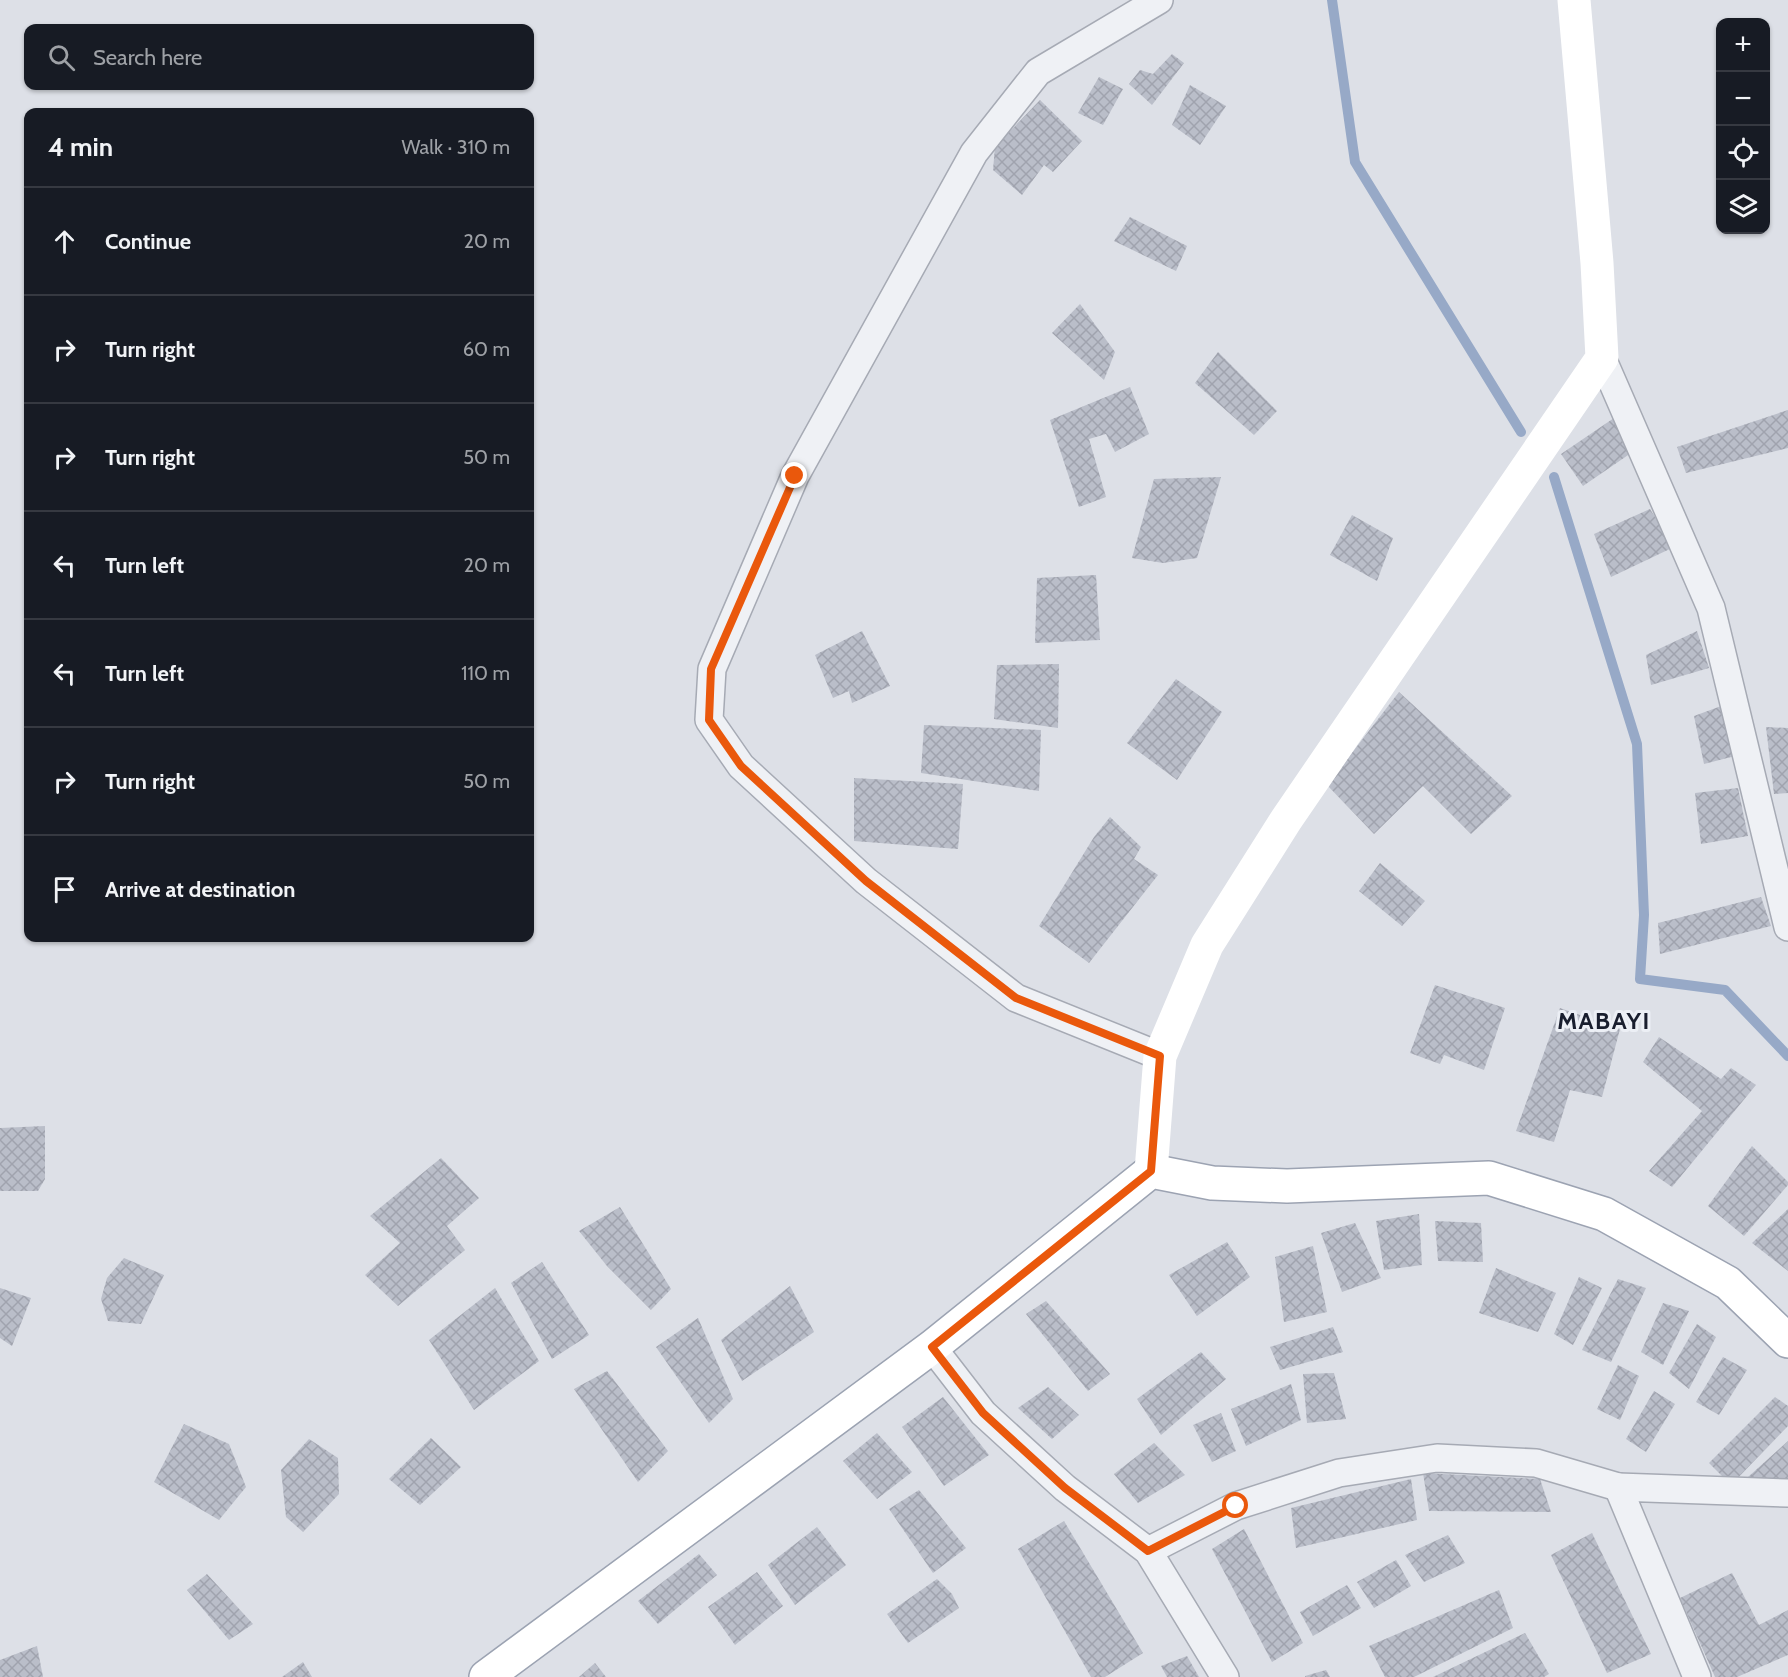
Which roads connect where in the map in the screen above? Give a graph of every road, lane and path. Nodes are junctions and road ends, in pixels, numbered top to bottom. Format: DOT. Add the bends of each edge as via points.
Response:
graph roads {
  1 [pos="1159,0"];
  2 [pos="1574,0"];
  3 [pos="1602,358"];
  4 [pos="1788,927"];
  5 [pos="1160,1056"];
  6 [pos="1151,1171"];
  7 [pos="1788,1341"];
  8 [pos="932,1347"];
  9 [pos="1618,1487"];
  10 [pos="1788,1493"];
  11 [pos="1148,1551"];
  12 [pos="486,1677"];
  13 [pos="1225,1677"];
  14 [pos="1697,1677"];
  1 -- 5 [label="street" via="1038,72 974,153 795,476 711,669 709,720 741,766 866,881 1016,998"];
  2 -- 3 [label="main road"];
  3 -- 4 [label="street" via="1710,608"];
  3 -- 5 [label="main road" via="1286,820 1207,945"];
  5 -- 6 [label="main road"];
  6 -- 7 [label="main road" via="1212,1183 1287,1186 1489,1178 1604,1214 1728,1282"];
  6 -- 8 [label="main road"];
  8 -- 11 [label="street" via="983,1413 1065,1488"];
  8 -- 12 [label="main road"];
  9 -- 10 [label="street"];
  9 -- 11 [label="street" via="1536,1463 1437,1458 1340,1473 1236,1506"];
  9 -- 14 [label="street"];
  11 -- 13 [label="street"];
}
